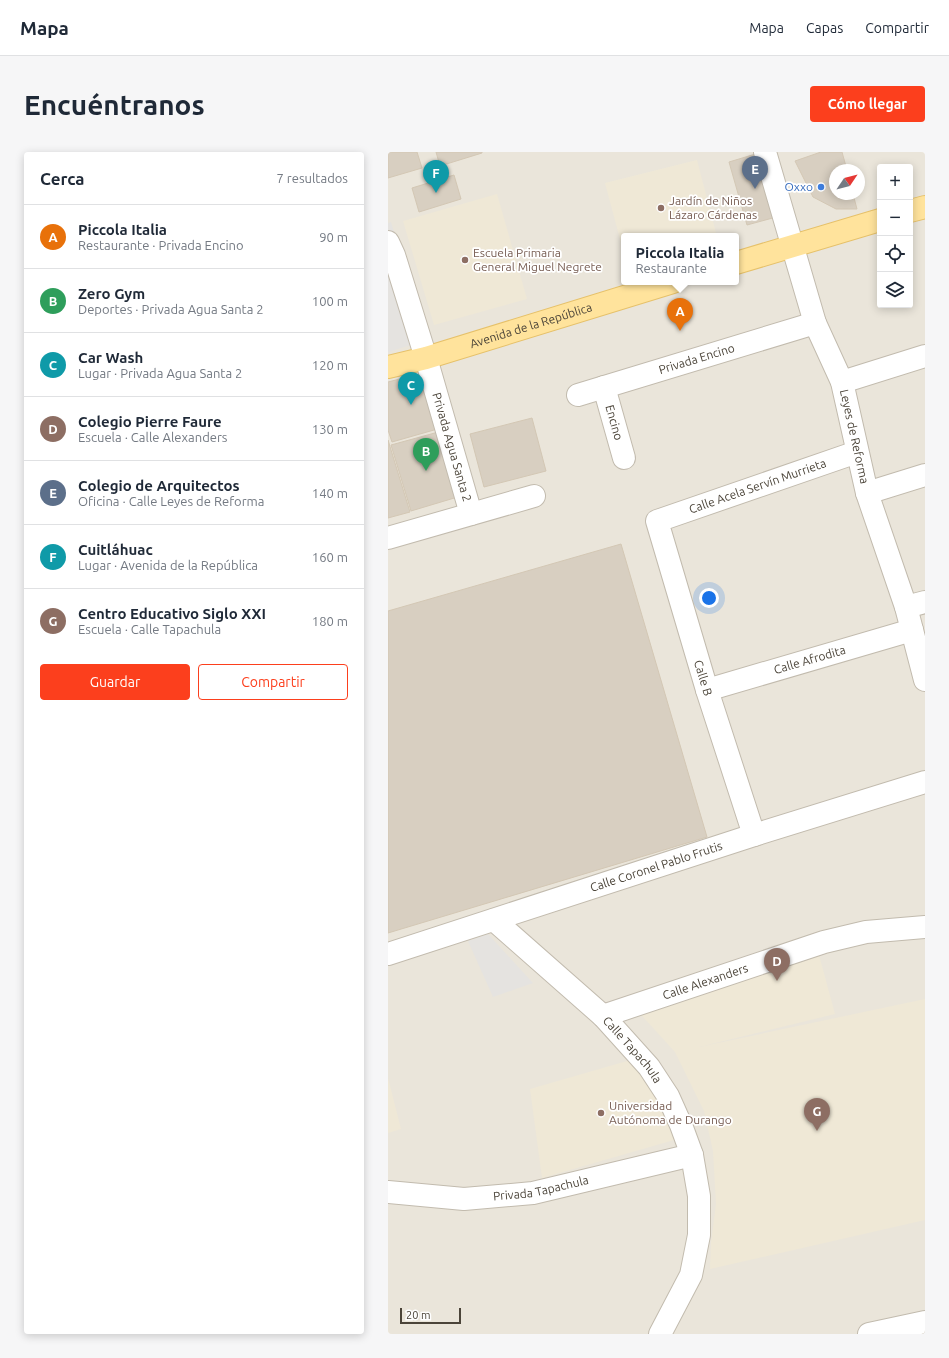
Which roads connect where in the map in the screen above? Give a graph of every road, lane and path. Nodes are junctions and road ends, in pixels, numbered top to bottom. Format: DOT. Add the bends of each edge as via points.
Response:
graph roads {
  1 [pos="765,152"];
  2 [pos="925,207"];
  3 [pos="913,210"];
  4 [pos="877,221"];
  5 [pos="388,242"];
  6 [pos="792,246"];
  7 [pos="739,262"];
  8 [pos="663,285"];
  9 [pos="816,323"];
  10 [pos="925,356"];
  11 [pos="426,358"];
  12 [pos="388,367"];
  13 [pos="842,382"];
  14 [pos="604,387"];
  15 [pos="578,395"];
  16 [pos="857,452"];
  17 [pos="624,458"];
  18 [pos="925,475"];
  19 [pos="867,493"];
  20 [pos="534,496"];
  21 [pos="471,514"];
  22 [pos="657,520"];
  23 [pos="388,538"];
  24 [pos="916,605"];
  25 [pos="912,630"];
  26 [pos="925,680"];
  27 [pos="707,690"];
  28 [pos="925,782"];
  29 [pos="754,835"];
  30 [pos="494,920"];
  31 [pos="925,926"];
  32 [pos="388,954"];
  33 [pos="603,1016"];
  34 [pos="692,1155"];
  35 [pos="388,1192"];
  36 [pos="925,1322"];
  37 [pos="660,1334"];
  38 [pos="869,1334"];
  1 -- 6 [label="street, Leyes de Reforma"];
  2 -- 3 [label="main road"];
  4 -- 6 [label="main road"];
  5 -- 11 [label="street, Privada Agua Santa 2"];
  6 -- 7 [label="main road"];
  6 -- 9 [label="street, Leyes de Reforma"];
  8 -- 11 [label="main road, Avenida de la República"];
  9 -- 13 [label="street, Leyes de Reforma"];
  9 -- 14 [label="street, Privada Encino"];
  10 -- 13 [label="street"];
  11 -- 12 [label="main road, Avenida de la República"];
  11 -- 21 [label="street, Privada Agua Santa 2"];
  13 -- 16 [label="street, Leyes de Reforma"];
  14 -- 15 [label="street, Privada Encino"];
  14 -- 17 [label="street, Encino"];
  16 -- 19 [label="street, Leyes de Reforma"];
  16 -- 22 [label="street, Calle Acela Servín Murrieta"];
  18 -- 19 [label="street"];
  19 -- 24 [label="street, Leyes de Reforma"];
  20 -- 21 [label="street"];
  21 -- 23 [label="street"];
  22 -- 27 [label="street, Calle B"];
  24 -- 25 [label="street, Leyes de Reforma"];
  25 -- 26 [label="street, Leyes de Reforma"];
  25 -- 27 [label="street, Calle Afrodita"];
  27 -- 29 [label="street, Calle B"];
  28 -- 29 [label="street, Calle Coronel Pablo Frutis"];
  29 -- 30 [label="street, Calle Coronel Pablo Frutis"];
  30 -- 32 [label="street, Calle Coronel Pablo Frutis"];
  30 -- 33 [label="street, Calle Tapachula"];
  31 -- 33 [label="street, Calle Alexanders" via="866,932 824,942"];
  33 -- 34 [label="street, Calle Tapachula" via="649,1067 668,1096"];
  34 -- 35 [label="street, Privada Tapachula" via="533,1193 464,1199"];
  34 -- 37 [label="street, Calle Tapachula" via="699,1196 699,1235 691,1275"];
  36 -- 38 [label="street"];
}
